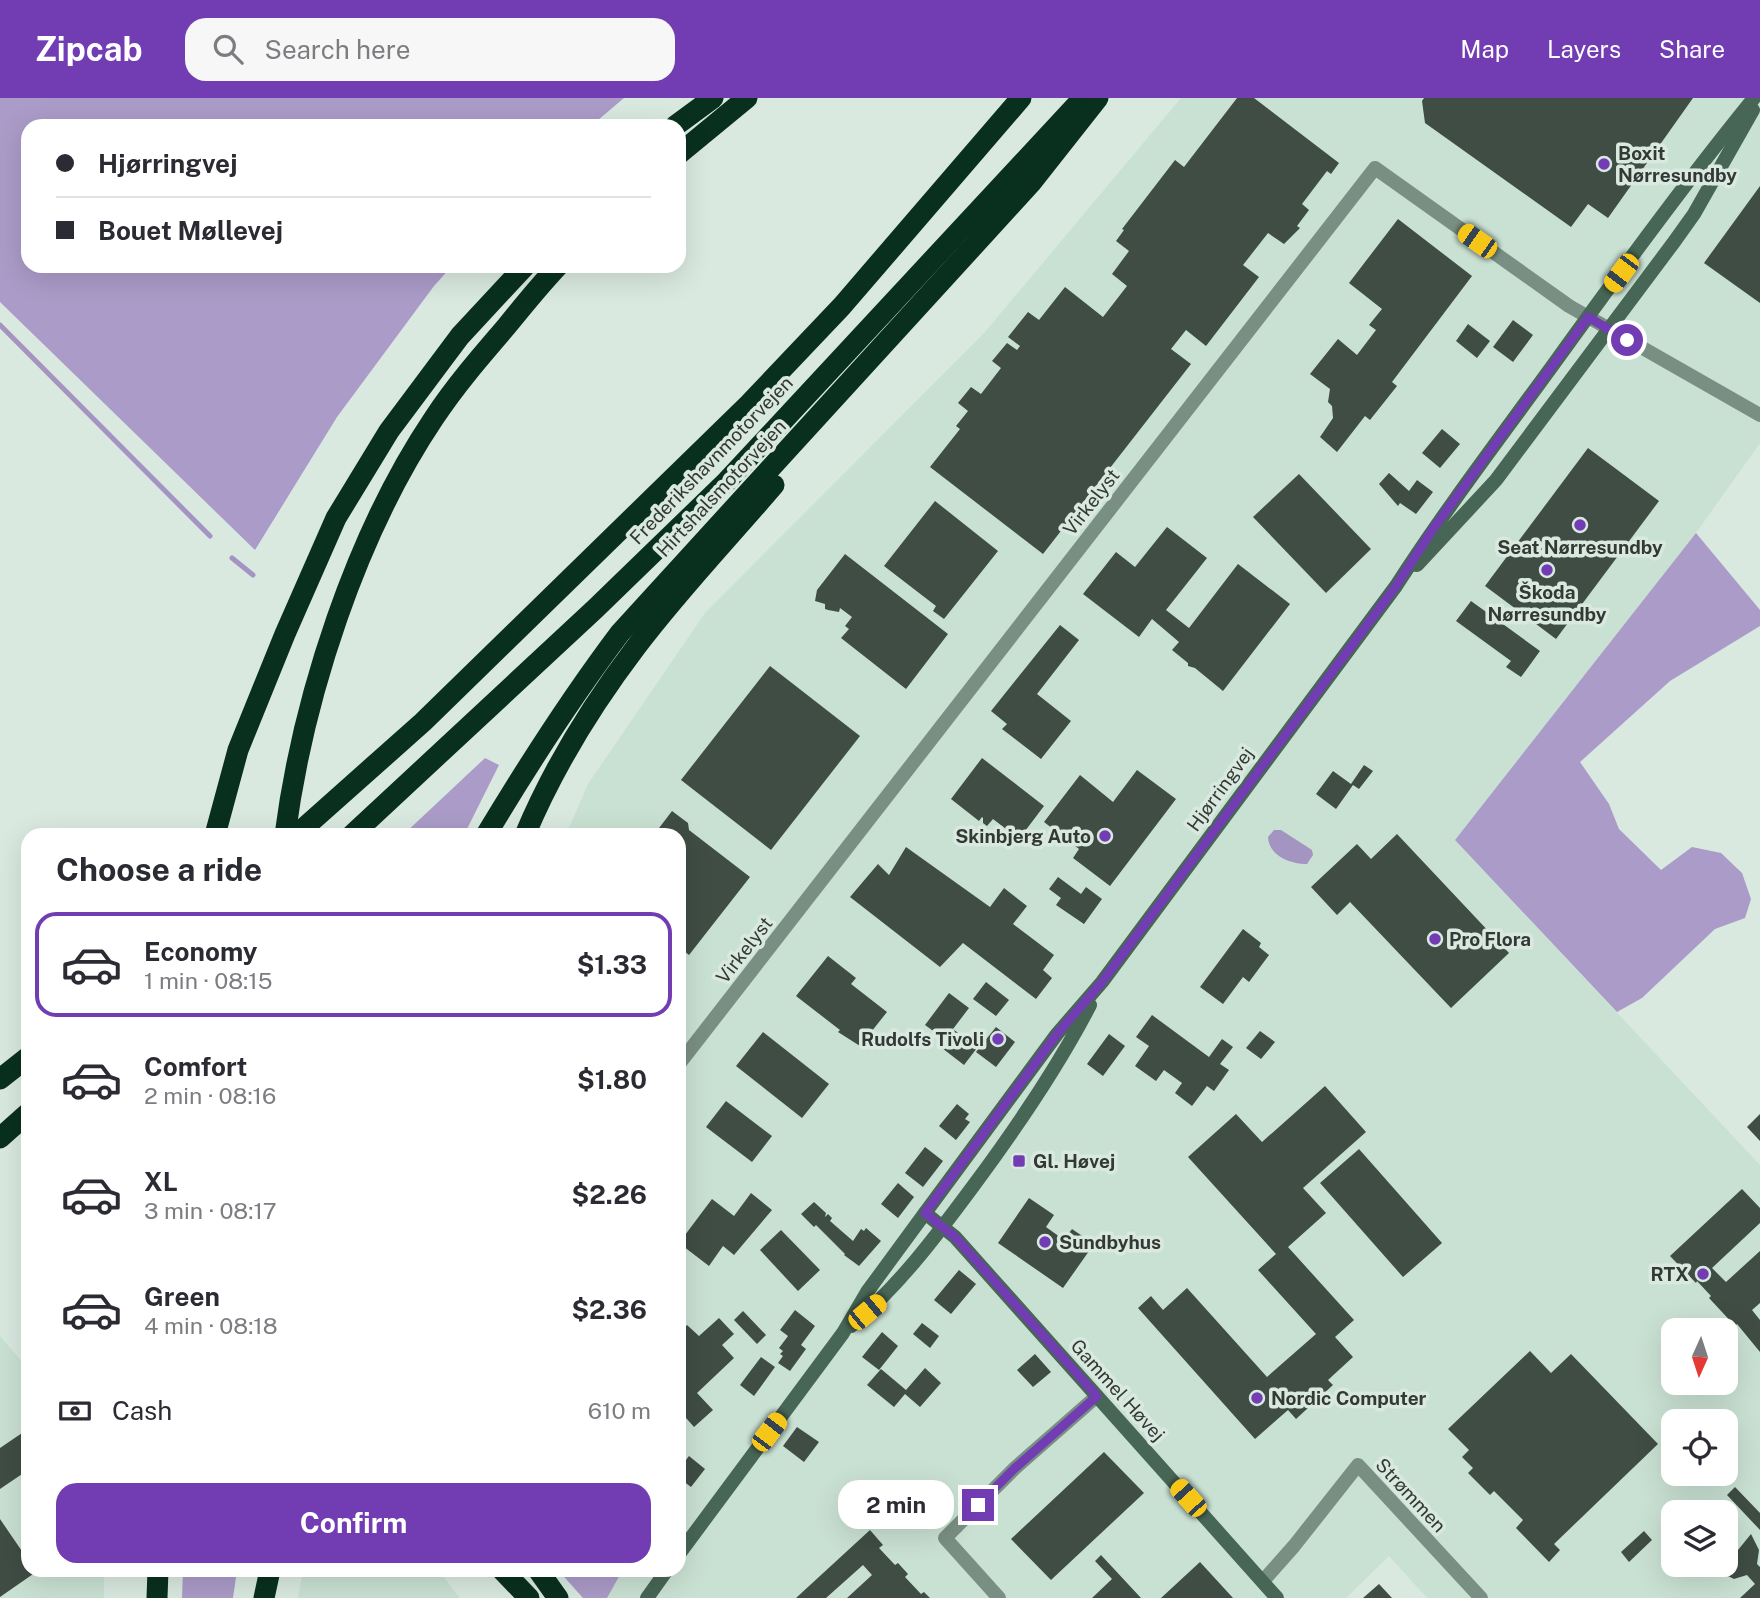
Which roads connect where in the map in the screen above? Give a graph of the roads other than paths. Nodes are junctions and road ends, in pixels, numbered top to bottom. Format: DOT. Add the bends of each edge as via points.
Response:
graph roads {
  1 [pos="713,98"];
  2 [pos="747,98"];
  3 [pos="1021,98"];
  4 [pos="1083,98"];
  5 [pos="1098,98"];
  6 [pos="1754,98"];
  7 [pos="1760,98"];
  8 [pos="684,119"];
  9 [pos="686,147"];
  10 [pos="1031,183"];
  11 [pos="518,273"];
  12 [pos="552,273"];
  13 [pos="1588,317"];
  14 [pos="1609,329"];
  15 [pos="1759,412"];
  16 [pos="1396,586"];
  17 [pos="217,828"];
  18 [pos="286,828"];
  19 [pos="304,828"];
  20 [pos="360,828"];
  21 [pos="490,828"];
  22 [pos="527,828"];
  23 [pos="1102,982"];
  24 [pos="21,1052"];
  25 [pos="686,1055"];
  26 [pos="21,1062"];
  27 [pos="0,1067"];
  28 [pos="0,1079"];
  29 [pos="21,1110"];
  30 [pos="21,1119"];
  31 [pos="0,1127"];
  32 [pos="0,1138"];
  33 [pos="925,1213"];
  34 [pos="943,1227"];
  35 [pos="843,1333"];
  36 [pos="1097,1396"];
  37 [pos="686,1545"];
  38 [pos="158,1577"];
  39 [pos="268,1577"];
  40 [pos="509,1577"];
  41 [pos="543,1577"];
  42 [pos="662,1577"];
  43 [pos="1263,1581"];
  44 [pos="156,1598"];
  45 [pos="264,1598"];
  46 [pos="529,1598"];
  47 [pos="558,1598"];
  48 [pos="647,1598"];
  49 [pos="999,1598"];
  50 [pos="1276,1598"];
  51 [pos="1481,1598"];
  1 -- 8 [label="highway"];
  2 -- 9 [label="highway"];
  3 -- 19 [label="highway, Frederikshavnmotorvejen" via="842,306 749,404 423,722"];
  4 -- 20 [label="highway, Frederikshavnmotorvejen" via="727,481"];
  5 -- 10 [label="highway, Hirtshalsmotorvejen"];
  6 -- 13 [label="main road, Hjørringvej"];
  7 -- 14 [label="main road, Hjørringvej" via="1694,214"];
  10 -- 21 [label="highway, Hirtshalsmotorvejen" via="621,633 546,737"];
  10 -- 22 [label="highway" via="636,647 568,749"];
  11 -- 17 [label="highway" via="460,336 389,431 336,518 238,750"];
  12 -- 18 [label="highway" via="441,408 386,500 329,643 299,749"];
  13 -- 14 [label="street"];
  13 -- 16 [label="main road, Hjørringvej"];
  13 -- 25 [label="street, Virkelyst" via="1375,169"];
  14 -- 15 [label="street"];
  14 -- 16 [label="main road, Hjørringvej" via="1496,480"];
  16 -- 23 [label="main road, Hjørringvej"];
  23 -- 33 [label="main road, Hjørringvej" via="1057,1034"];
  23 -- 34 [label="main road, Hjørringvej" via="1029,1110"];
  24 -- 27 [label="highway"];
  26 -- 28 [label="highway"];
  29 -- 31 [label="highway"];
  30 -- 32 [label="highway"];
  33 -- 34 [label="main road, Gammel Høvej"];
  33 -- 35 [label="main road, Hjørringvej"];
  34 -- 35 [label="main road, Hjørringvej" via="878,1303"];
  34 -- 36 [label="main road, Gammel Høvej"];
  35 -- 37 [label="main road, Hjørringvej"];
  36 -- 43 [label="main road, Gammel Høvej"];
  36 -- 49 [label="street" via="945,1538"];
  38 -- 44 [label="highway"];
  39 -- 45 [label="highway"];
  40 -- 46 [label="highway"];
  41 -- 47 [label="highway"];
  42 -- 48 [label="main road"];
  43 -- 50 [label="main road, Gammel Høvej"];
  43 -- 51 [label="street, Strømmen" via="1358,1465"];
}
